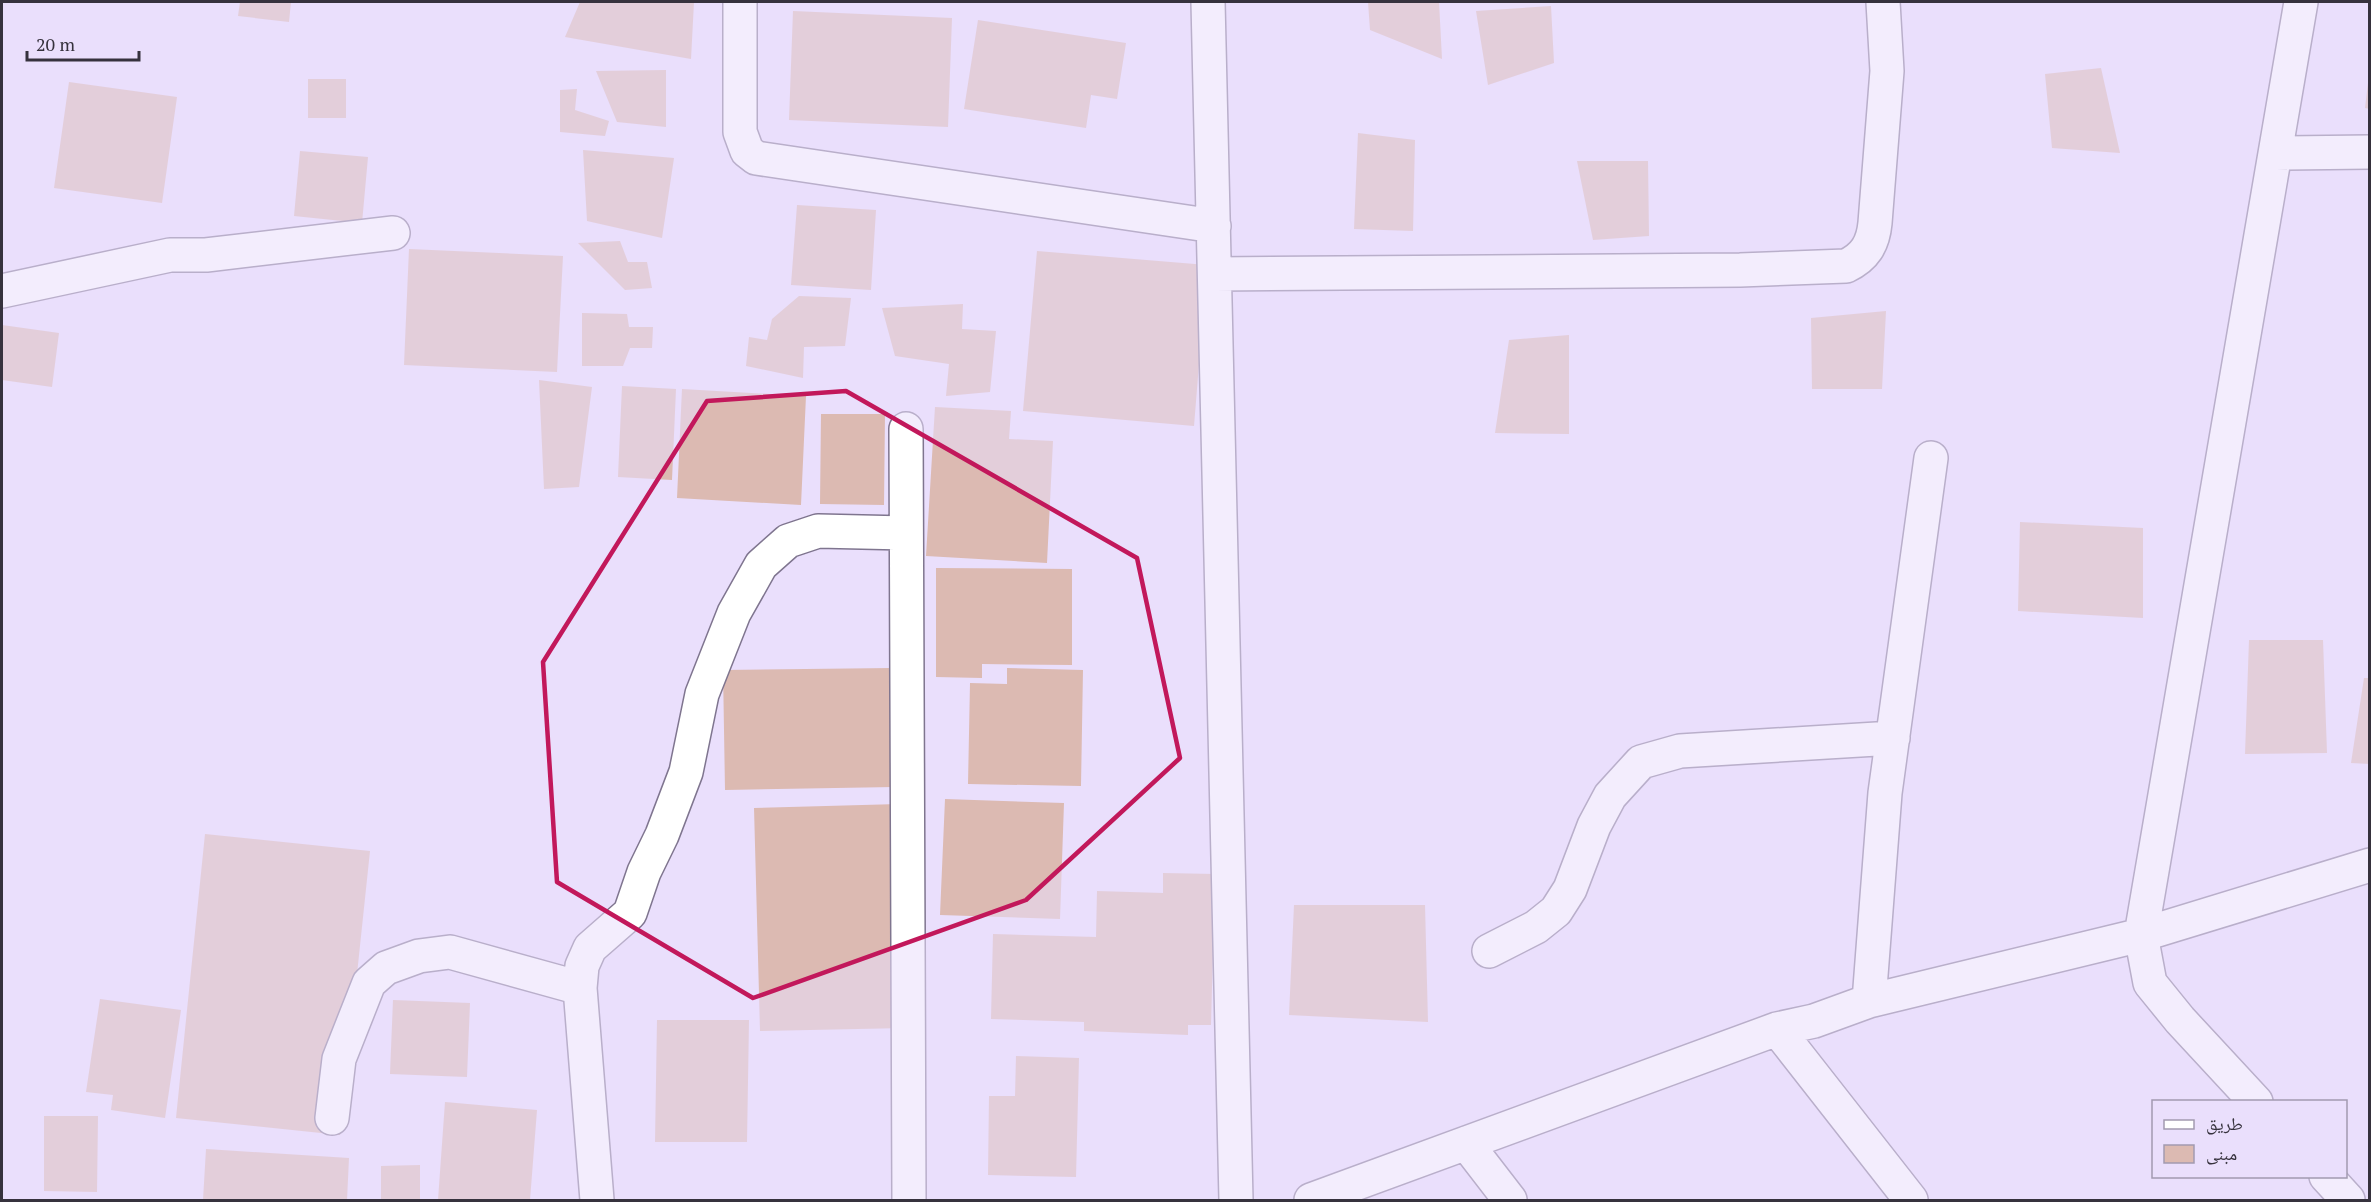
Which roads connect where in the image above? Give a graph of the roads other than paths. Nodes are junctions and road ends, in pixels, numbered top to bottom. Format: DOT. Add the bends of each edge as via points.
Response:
graph roads {
  1 [pos="740,2"];
  2 [pos="1208,2"];
  3 [pos="1883,2"];
  4 [pos="2301,2"];
  5 [pos="2370,152"];
  6 [pos="2276,153"];
  7 [pos="1214,226"];
  8 [pos="393,232"];
  9 [pos="1215,274"];
  10 [pos="2,291"];
  11 [pos="906,429"];
  12 [pos="1931,458"];
  13 [pos="906,532"];
  14 [pos="1893,738"];
  15 [pos="2370,865"];
  16 [pos="2141,935"];
  17 [pos="1489,951"];
  18 [pos="580,988"];
  19 [pos="1869,1001"];
  20 [pos="1777,1029"];
  21 [pos="2255,1100"];
  22 [pos="332,1118"];
  23 [pos="1466,1143"];
  24 [pos="2328,1178"];
  25 [pos="597,1200"];
  26 [pos="909,1200"];
  27 [pos="1236,1200"];
  28 [pos="1311,1200"];
  29 [pos="1510,1200"];
  30 [pos="1911,1200"];
  31 [pos="2349,1200"];
  1 -- 7 [label="street" via="740,132 747,151 756,158"];
  2 -- 7 [label="street"];
  3 -- 9 [label="street" via="1887,71 1873,242 1858,260 1846,266"];
  4 -- 6 [label="street"];
  5 -- 6 [label="street"];
  6 -- 16 [label="street"];
  7 -- 9 [label="street"];
  8 -- 10 [label="street" via="206,255 170,255"];
  9 -- 27 [label="street"];
  11 -- 13 [label="street"];
  12 -- 14 [label="street"];
  13 -- 18 [label="street" via="818,531 788,541 761,565 734,613 702,694 686,772 630,913 590,948 582,966"];
  13 -- 26 [label="street"];
  14 -- 17 [label="street" via="1680,751 1641,762 1610,796 1570,889 1556,911 1536,927"];
  14 -- 19 [label="street"];
  15 -- 16 [label="street"];
  16 -- 19 [label="street"];
  16 -- 21 [label="street" via="2150,982"];
  18 -- 22 [label="street" via="450,952 386,968 369,983 339,1059"];
  18 -- 25 [label="street"];
  19 -- 20 [label="street" via="1814,1021"];
  20 -- 23 [label="street"];
  20 -- 30 [label="street"];
  23 -- 28 [label="street"];
  23 -- 29 [label="street"];
  24 -- 31 [label="street"];
}
